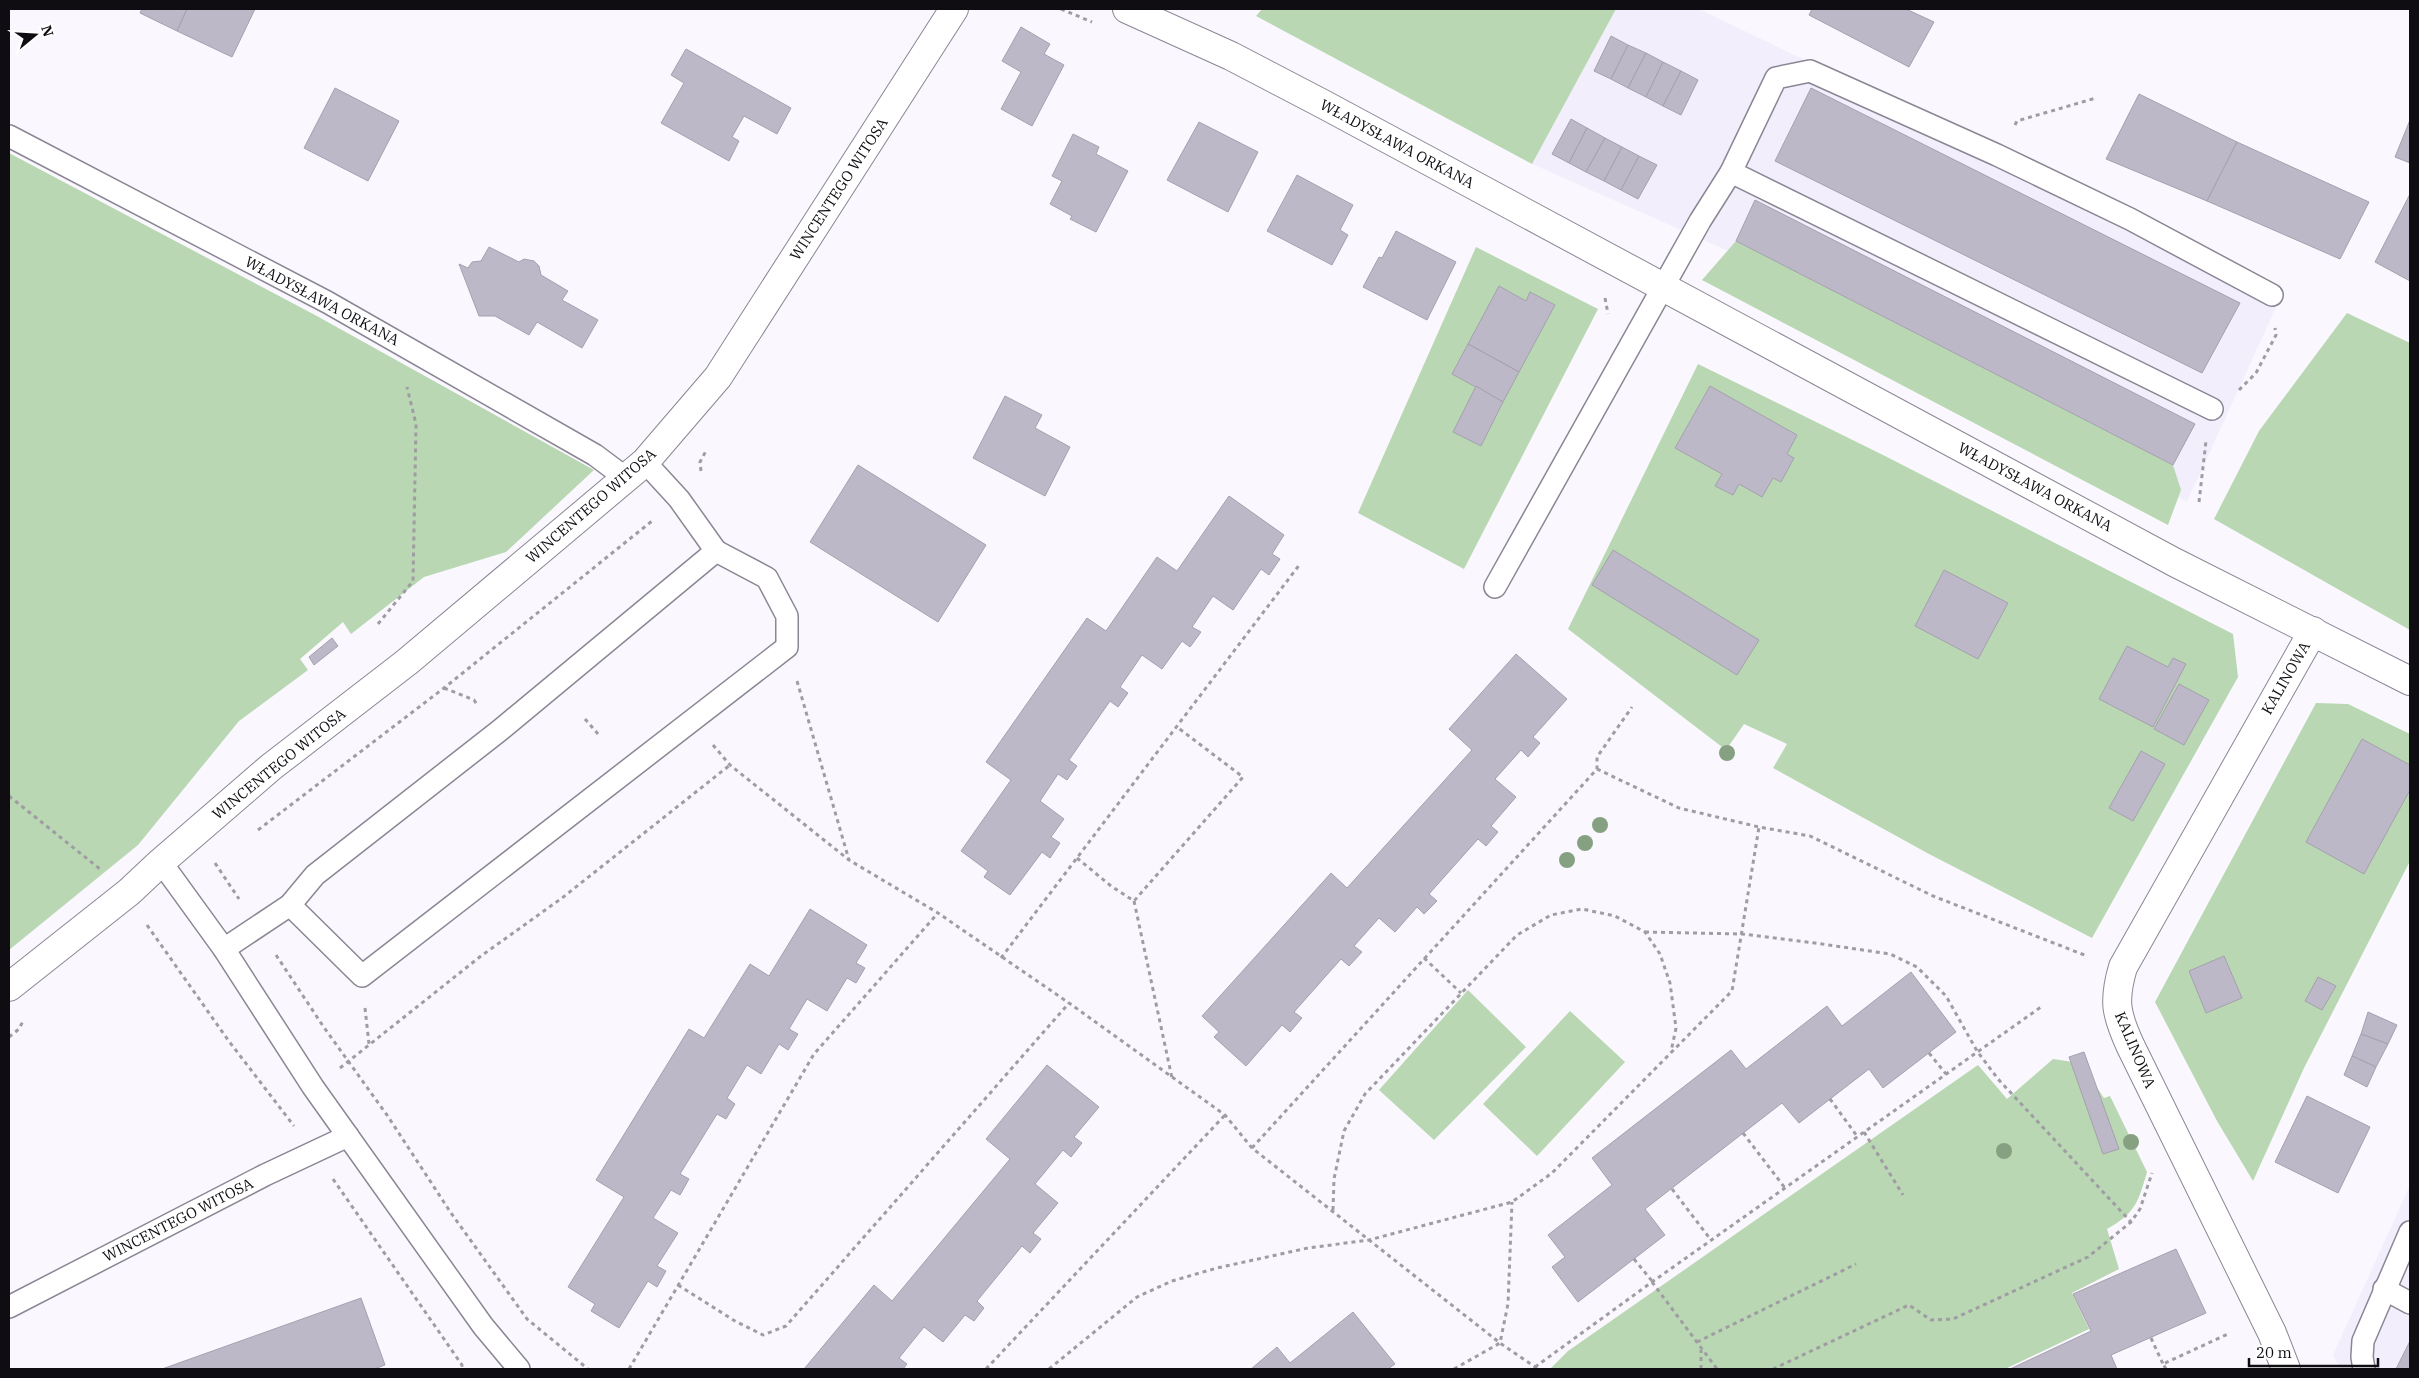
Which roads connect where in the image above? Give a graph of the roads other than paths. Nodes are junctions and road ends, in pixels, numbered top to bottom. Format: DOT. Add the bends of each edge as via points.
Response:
graph roads {
  1 [pos="954,9"];
  2 [pos="1127,9"];
  3 [pos="9,136"];
  4 [pos="1731,172"];
  5 [pos="1664,287"];
  6 [pos="2272,296"];
  7 [pos="2212,409"];
  8 [pos="636,470"];
  9 [pos="716,551"];
  10 [pos="1496,587"];
  11 [pos="2313,631"];
  12 [pos="2410,682"];
  13 [pos="160,862"];
  14 [pos="290,905"];
  15 [pos="224,949"];
  16 [pos="9,987"];
  17 [pos="348,1136"];
  18 [pos="2410,1232"];
  19 [pos="2384,1289"];
  20 [pos="2410,1303"];
  21 [pos="9,1307"];
  22 [pos="520,1369"];
  23 [pos="2286,1369"];
  24 [pos="2364,1369"];
  1 -- 8 [label="street, WINCENTEGO WITOSA" via="718,377"];
  2 -- 5 [label="street, WŁADYSŁAWA ORKANA" via="1231,56"];
  3 -- 8 [label="lane, WŁADYSŁAWA ORKANA" via="327,302 595,455"];
  4 -- 5 [label="lane"];
  4 -- 6 [label="lane" via="1776,78 1810,71 2130,219"];
  4 -- 7 [label="lane"];
  5 -- 10 [label="lane"];
  5 -- 11 [label="street, WŁADYSŁAWA ORKANA" via="2174,562"];
  8 -- 9 [label="lane, WŁADYSŁAWA ORKANA" via="678,499"];
  8 -- 13 [label="street, WINCENTEGO WITOSA" via="407,662 271,768"];
  9 -- 14 [label="lane" via="500,731 315,876"];
  9 -- 14 [label="lane" via="767,578 787,616 787,647 362,976"];
  11 -- 12 [label="street, WŁADYSŁAWA ORKANA"];
  11 -- 23 [label="street, KALINOWA" via="2123,967 2116,1004 2130,1045 2272,1333"];
  13 -- 15 [label="lane"];
  13 -- 16 [label="street, WINCENTEGO WITOSA" via="129,892"];
  14 -- 15 [label="lane"];
  15 -- 17 [label="lane"];
  17 -- 21 [label="lane, WINCENTEGO WITOSA" via="265,1175"];
  17 -- 22 [label="lane" via="483,1326"];
  18 -- 19 [label="lane"];
  19 -- 20 [label="lane"];
  19 -- 24 [label="lane" via="2363,1341"];
}
